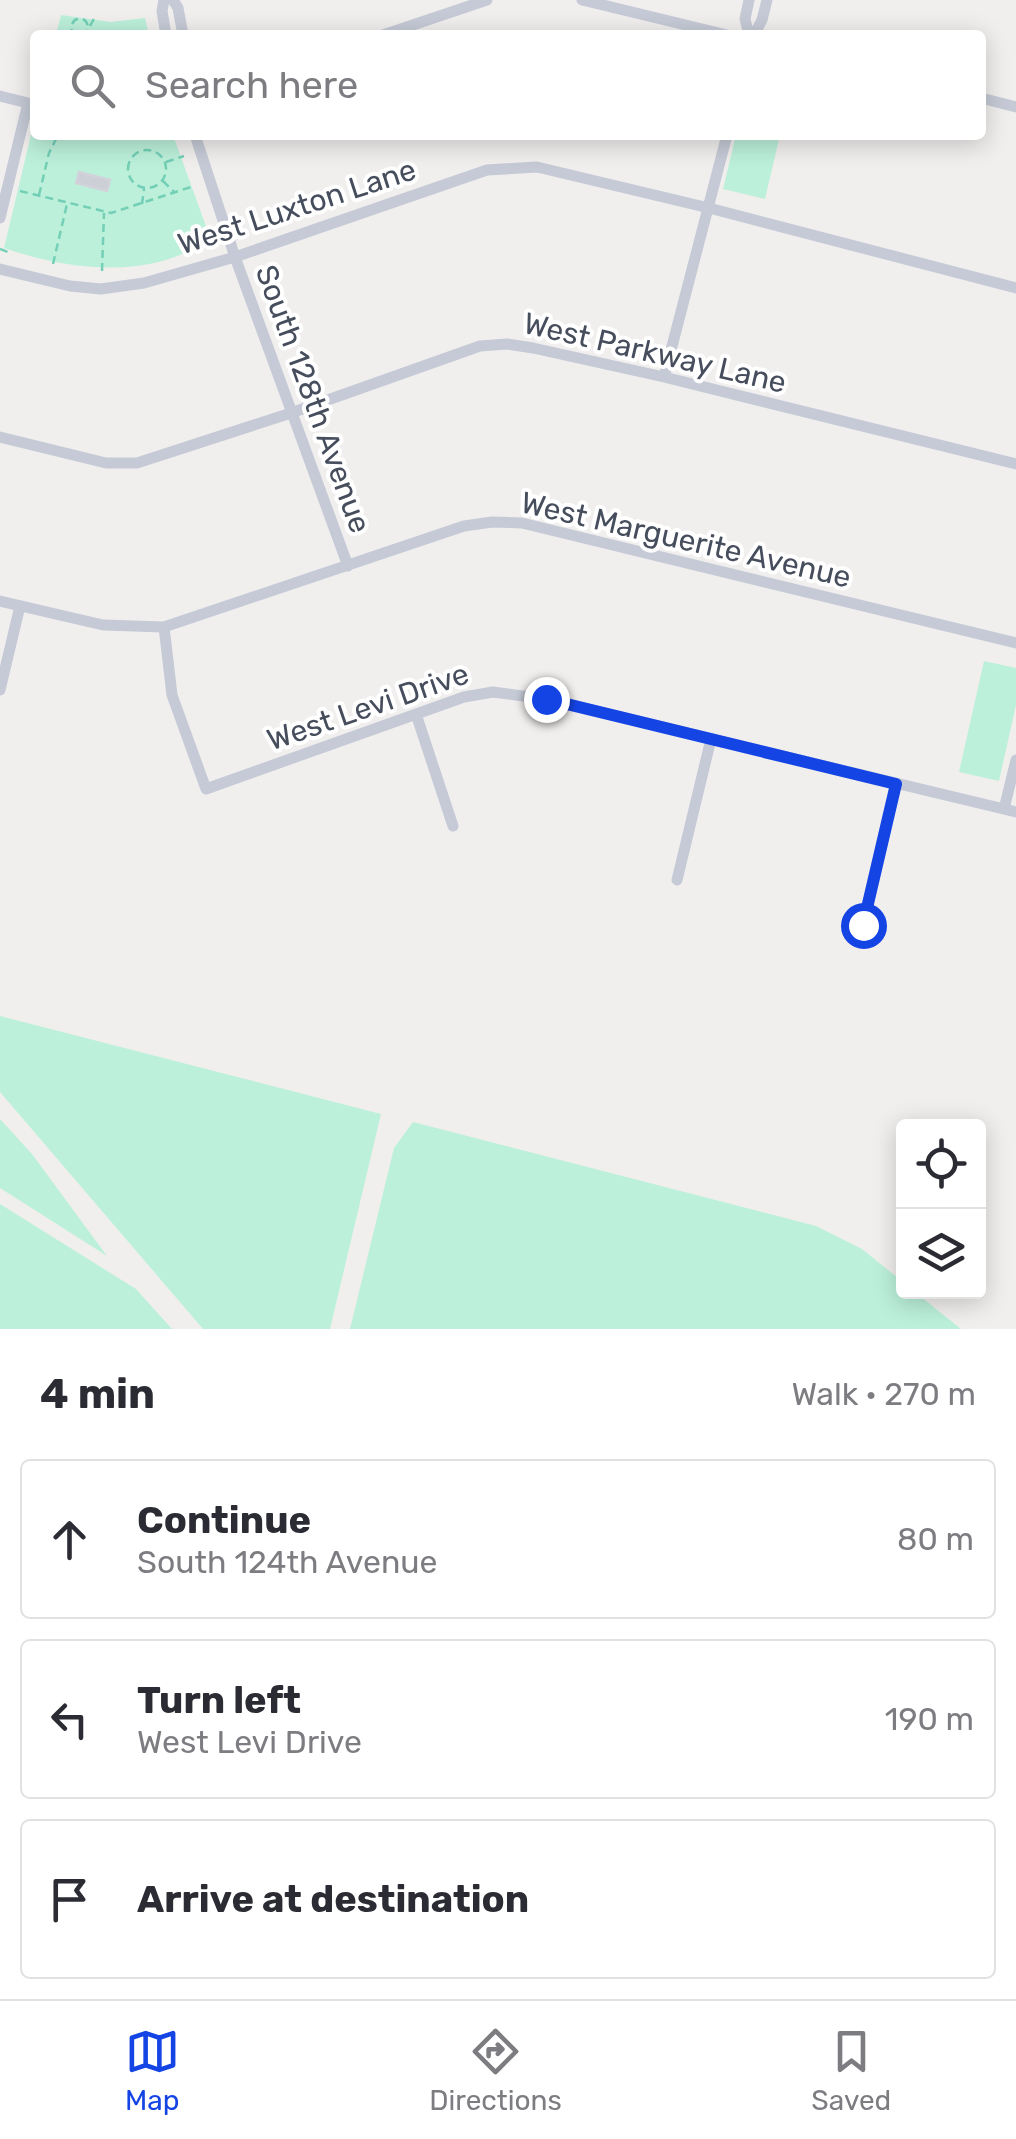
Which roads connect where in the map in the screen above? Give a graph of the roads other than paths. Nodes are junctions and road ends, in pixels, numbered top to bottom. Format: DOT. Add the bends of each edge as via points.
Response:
graph roads {
  1 [pos="164,0"];
  2 [pos="172,0"];
  3 [pos="487,0"];
  4 [pos="582,0"];
  5 [pos="750,0"];
  6 [pos="767,0"];
  7 [pos="165,30"];
  8 [pos="182,30"];
  9 [pos="398,30"];
  10 [pos="706,30"];
  11 [pos="750,30"];
  12 [pos="755,30"];
  13 [pos="0,96"];
  14 [pos="986,99"];
  15 [pos="1016,106"];
  16 [pos="197,140"];
  17 [pos="726,140"];
  18 [pos="709,208"];
  19 [pos="0,218"];
  20 [pos="235,257"];
  21 [pos="0,269"];
  22 [pos="1016,288"];
  23 [pos="664,377"];
  24 [pos="291,413"];
  25 [pos="0,437"];
  26 [pos="1016,464"];
  27 [pos="348,566"];
  28 [pos="0,602"];
  29 [pos="20,606"];
  30 [pos="164,627"];
  31 [pos="1016,643"];
  32 [pos="0,690"];
  33 [pos="416,714"];
  34 [pos="710,739"];
  35 [pos="1016,760"];
  36 [pos="896,784"];
  37 [pos="1010,811"];
  38 [pos="454,826"];
  39 [pos="677,880"];
  40 [pos="863,925"];
  1 -- 7 [label="street"];
  2 -- 8 [label="street"];
  3 -- 9 [label="street"];
  4 -- 10 [label="street"];
  5 -- 11 [label="street"];
  6 -- 12 [label="street"];
  13 -- 19 [label="street" via="28,103"];
  14 -- 15 [label="street"];
  16 -- 20 [label="street, South 128th Avenue"];
  17 -- 18 [label="street"];
  18 -- 20 [label="street, West Luxton Lane" via="538,167 488,170"];
  18 -- 22 [label="street, West Luxton Lane"];
  18 -- 23 [label="street"];
  20 -- 21 [label="street, West Luxton Lane" via="102,288"];
  20 -- 24 [label="street, South 128th Avenue"];
  23 -- 24 [label="street, West Parkway Lane" via="533,348 480,346"];
  23 -- 26 [label="street, West Parkway Lane"];
  24 -- 25 [label="street, West Parkway Lane" via="137,463 106,464"];
  24 -- 27 [label="street, South 128th Avenue"];
  27 -- 30 [label="street, West Marguerite Avenue"];
  27 -- 31 [label="street, West Marguerite Avenue" via="464,526 522,523"];
  28 -- 29 [label="street, West Marguerite Avenue"];
  29 -- 30 [label="street, West Marguerite Avenue" via="104,625"];
  29 -- 32 [label="street"];
  30 -- 33 [label="street, West Levi Drive" via="172,695 206,789"];
  33 -- 34 [label="street, West Levi Drive" via="464,697 519,694"];
  33 -- 38 [label="street"];
  34 -- 36 [label="street, West Levi Drive"];
  34 -- 39 [label="street"];
  35 -- 37 [label="street"];
  36 -- 37 [label="street, West Levi Drive"];
  36 -- 40 [label="street"];
}
